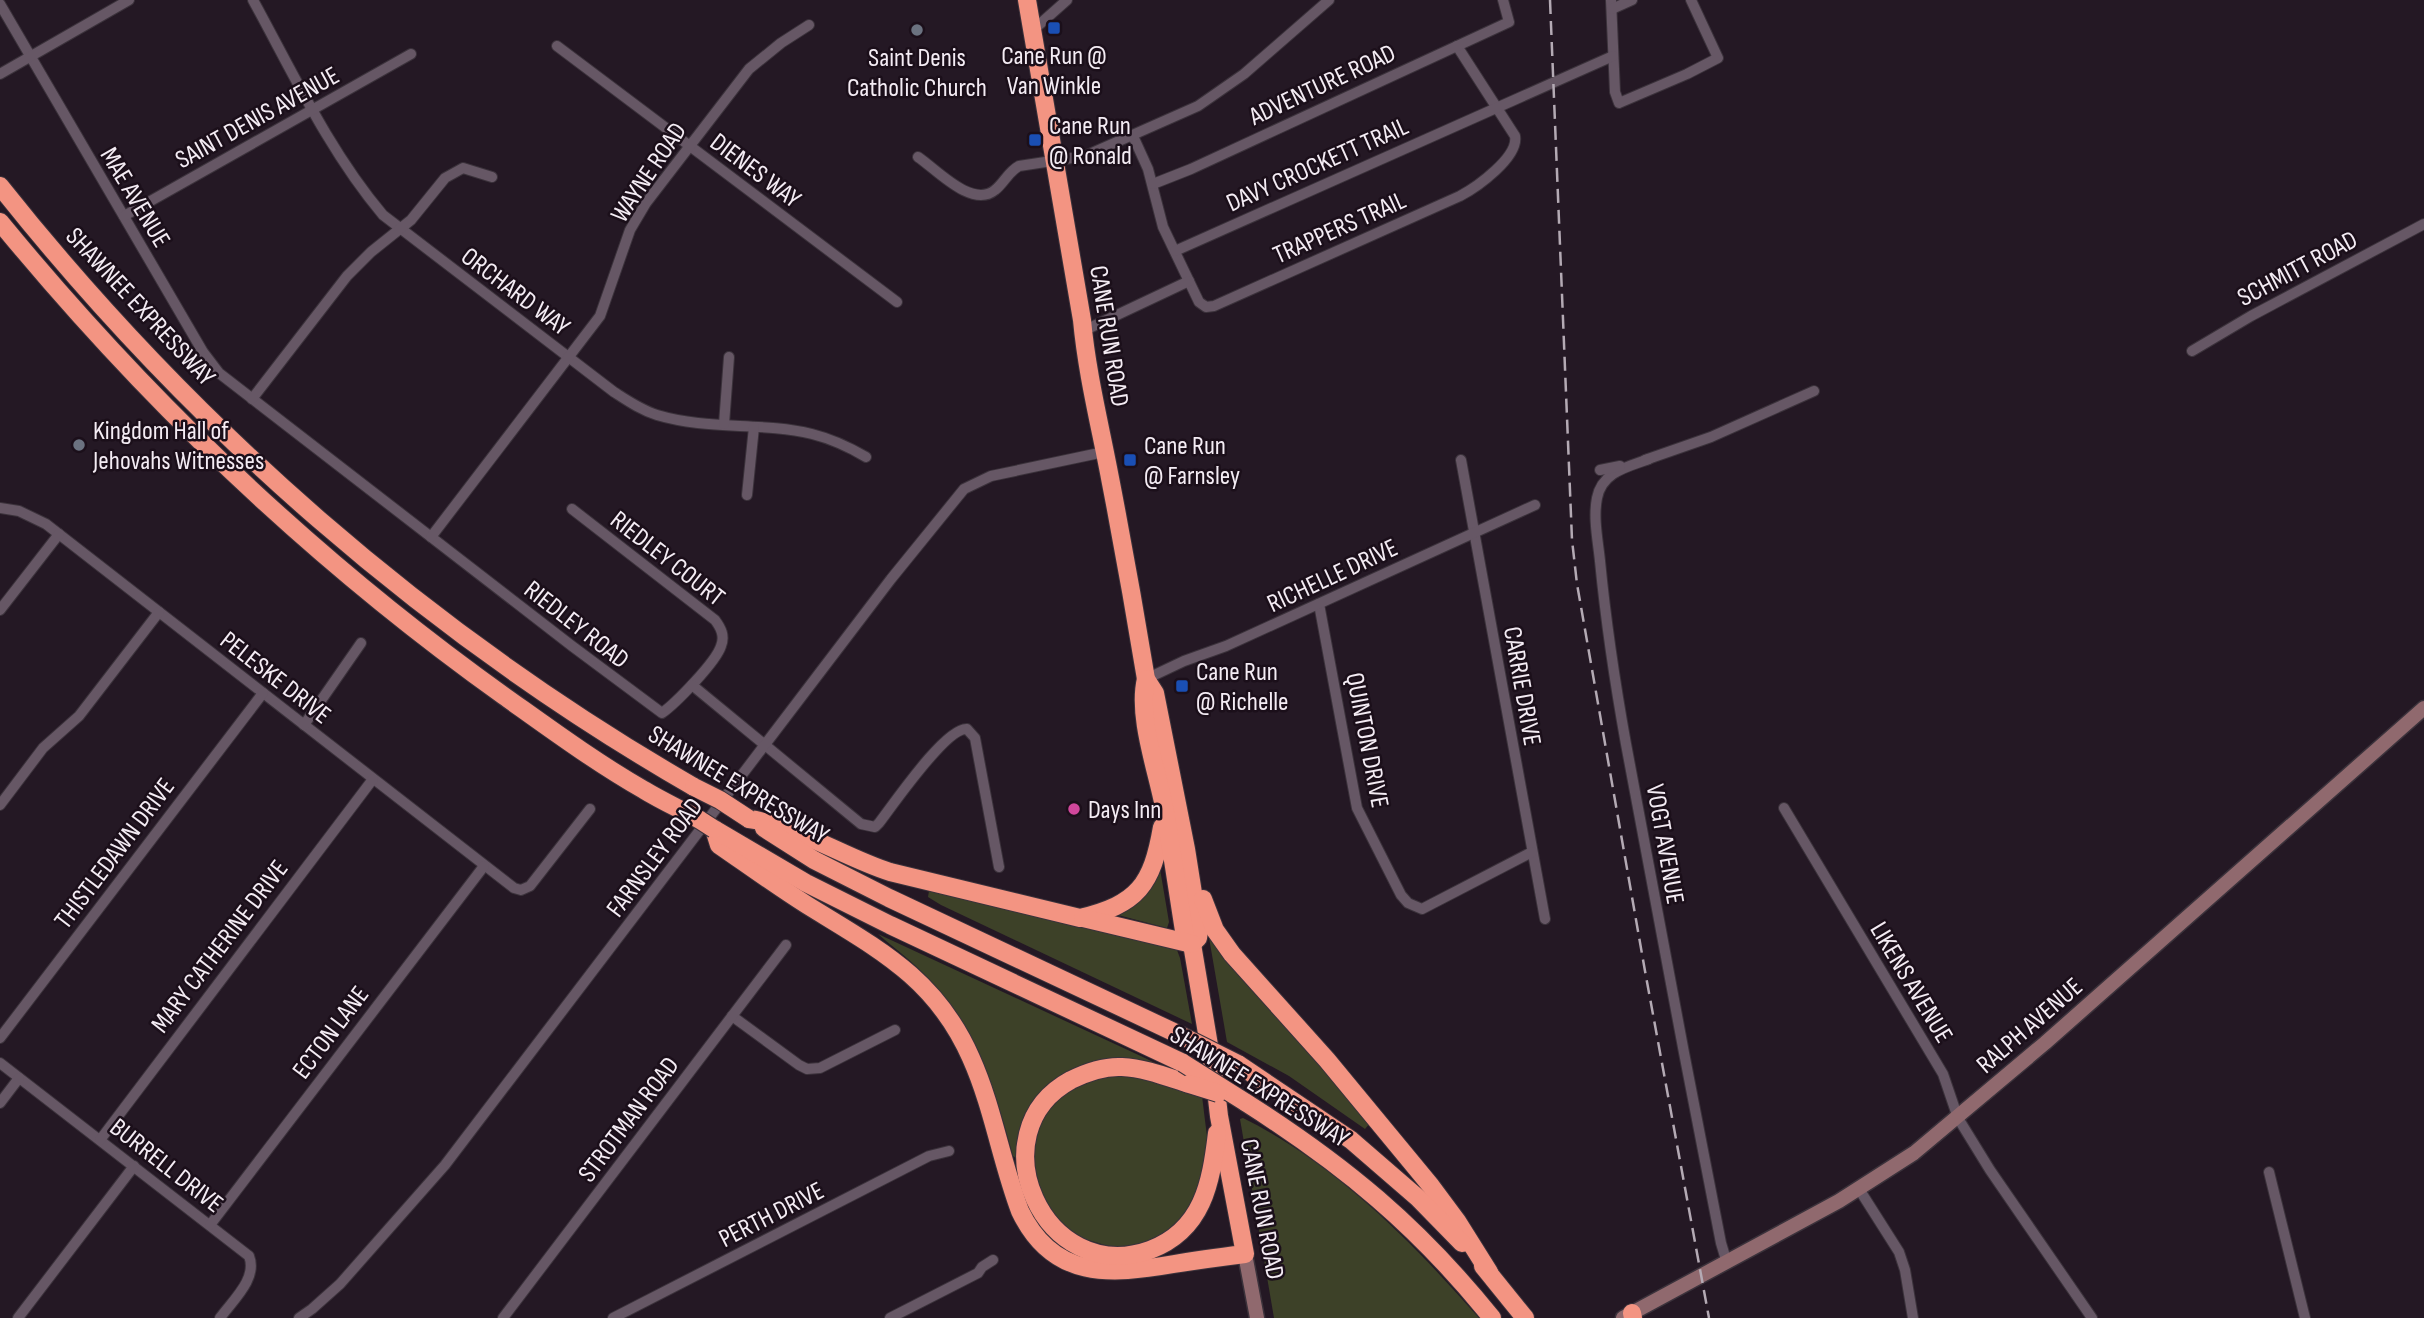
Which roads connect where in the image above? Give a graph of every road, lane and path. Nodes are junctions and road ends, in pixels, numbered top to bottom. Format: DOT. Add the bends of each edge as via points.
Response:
graph roads {
  1 [pos="129,0"];
  2 [pos="253,0"];
  3 [pos="1027,0"];
  4 [pos="1068,0"];
  5 [pos="1329,0"];
  6 [pos="1503,0"];
  7 [pos="1632,0"];
  8 [pos="1691,0"];
  9 [pos="0,4"];
  10 [pos="1611,4"];
  11 [pos="809,25"];
  12 [pos="1032,31"];
  13 [pos="557,46"];
  14 [pos="1457,46"];
  15 [pos="411,54"];
  16 [pos="30,56"];
  17 [pos="1613,56"];
  18 [pos="0,74"];
  19 [pos="1495,107"];
  20 [pos="312,109"];
  21 [pos="1133,136"];
  22 [pos="689,145"];
  23 [pos="918,157"];
  24 [pos="1055,161"];
  25 [pos="492,177"];
  26 [pos="1153,184"];
  27 [pos="0,186"];
  28 [pos="124,216"];
  29 [pos="0,222"];
  30 [pos="2424,224"];
  31 [pos="401,228"];
  32 [pos="1175,251"];
  33 [pos="1189,281"];
  34 [pos="897,302"];
  35 [pos="1083,331"];
  36 [pos="2192,351"];
  37 [pos="569,357"];
  38 [pos="729,357"];
  39 [pos="1814,391"];
  40 [pos="252,398"];
  41 [pos="724,424"];
  42 [pos="754,427"];
  43 [pos="1104,452"];
  44 [pos="866,457"];
  45 [pos="1649,459"];
  46 [pos="1461,460"];
  47 [pos="1600,470"];
  48 [pos="747,495"];
  49 [pos="1535,505"];
  50 [pos="0,508"];
  51 [pos="572,509"];
  52 [pos="1474,533"];
  53 [pos="59,534"];
  54 [pos="431,537"];
  55 [pos="1319,604"];
  56 [pos="0,610"];
  57 [pos="159,612"];
  58 [pos="361,643"];
  59 [pos="1146,679"];
  60 [pos="692,685"];
  61 [pos="263,693"];
  62 [pos="2424,708"];
  63 [pos="304,725"];
  64 [pos="765,745"];
  65 [pos="373,779"];
  66 [pos="0,805"];
  67 [pos="590,808"];
  68 [pos="1784,808"];
  69 [pos="1165,809"];
  70 [pos="749,819"];
  71 [pos="714,829"];
  72 [pos="1186,849"];
  73 [pos="1532,852"];
  74 [pos="484,866"];
  75 [pos="999,867"];
  76 [pos="1080,918"];
  77 [pos="1545,919"];
  78 [pos="1192,944"];
  79 [pos="786,945"];
  80 [pos="732,1016"];
  81 [pos="895,1030"];
  82 [pos="0,1038"];
  83 [pos="0,1063"];
  84 [pos="19,1078"];
  85 [pos="1245,1102"];
  86 [pos="0,1103"];
  87 [pos="1219,1116"];
  88 [pos="1958,1118"];
  89 [pos="100,1140"];
  90 [pos="949,1151"];
  91 [pos="134,1166"];
  92 [pos="2269,1172"];
  93 [pos="1859,1189"];
  94 [pos="210,1225"];
  95 [pos="1245,1254"];
  96 [pos="993,1261"];
  97 [pos="1727,1262"];
  98 [pos="1489,1272"];
  99 [pos="1629,1316"];
  100 [pos="18,1318"];
  101 [pos="220,1318"];
  102 [pos="299,1318"];
  103 [pos="503,1318"];
  104 [pos="613,1318"];
  105 [pos="890,1318"];
  106 [pos="1257,1318"];
  107 [pos="1492,1318"];
  108 [pos="1525,1318"];
  109 [pos="1913,1318"];
  110 [pos="2092,1318"];
  111 [pos="2305,1318"];
  1 -- 16 [label="street"];
  2 -- 20 [label="street, ORCHARD WAY"];
  3 -- 12 [label="highway, CANE RUN ROAD"];
  4 -- 12 [label="street"];
  5 -- 21 [label="street" via="1223,91"];
  6 -- 14 [label="street, ADVENTURE ROAD" via="1509,22"];
  7 -- 10 [label="street"];
  8 -- 17 [label="street" via="1718,58 1619,103"];
  9 -- 16 [label="street, MAE AVENUE"];
  10 -- 17 [label="street"];
  11 -- 22 [label="street, WAYNE ROAD" via="749,69"];
  12 -- 24 [label="highway, CANE RUN ROAD"];
  13 -- 22 [label="street, DIENES WAY"];
  14 -- 19 [label="street"];
  14 -- 26 [label="street, ADVENTURE ROAD"];
  15 -- 20 [label="street, SAINT DENIS AVENUE"];
  16 -- 18 [label="street"];
  16 -- 28 [label="street, MAE AVENUE"];
  17 -- 19 [label="street, DAVY CROCKETT TRAIL"];
  19 -- 32 [label="street, DAVY CROCKETT TRAIL"];
  19 -- 33 [label="street, TRAPPERS TRAIL" via="1516,139 1515,145 1488,177 1460,196 1214,306 1203,306"];
  20 -- 28 [label="street, SAINT DENIS AVENUE"];
  20 -- 31 [label="street, ORCHARD WAY" via="360,186 383,215"];
  21 -- 24 [label="street" via="1085,156"];
  21 -- 26 [label="street"];
  22 -- 34 [label="street, DIENES WAY"];
  22 -- 37 [label="street, WAYNE ROAD" via="639,214 603,309"];
  23 -- 24 [label="street" via="963,191 977,196 995,190 1019,166"];
  24 -- 35 [label="highway, CANE RUN ROAD"];
  25 -- 31 [label="street" via="466,168 457,170"];
  26 -- 32 [label="street" via="1163,227"];
  27 -- 70 [label="highway, SHAWNEE EXPRESSWAY, bridge" via="187,396 313,516 481,650 598,730"];
  28 -- 40 [label="street, MAE AVENUE" via="209,363"];
  29 -- 71 [label="highway, SHAWNEE EXPRESSWAY, bridge" via="127,367 312,545 475,675 603,764"];
  30 -- 36 [label="street, SCHMITT ROAD"];
  31 -- 37 [label="street, ORCHARD WAY"];
  31 -- 40 [label="street" via="347,276"];
  32 -- 33 [label="street"];
  33 -- 35 [label="street"];
  35 -- 43 [label="highway, CANE RUN ROAD"];
  37 -- 41 [label="street, ORCHARD WAY" via="641,408 680,420"];
  37 -- 54 [label="street, WAYNE ROAD"];
  38 -- 41 [label="street"];
  39 -- 45 [label="street, VOGT AVENUE"];
  40 -- 54 [label="street, RIEDLEY ROAD"];
  41 -- 42 [label="street, ORCHARD WAY"];
  42 -- 44 [label="street, ORCHARD WAY" via="811,434"];
  42 -- 48 [label="street"];
  43 -- 59 [label="highway, CANE RUN ROAD"];
  43 -- 64 [label="street, FARNSLEY ROAD" via="991,476 964,489"];
  45 -- 47 [label="street, VOGT AVENUE"];
  45 -- 97 [label="street, VOGT AVENUE" via="1616,471 1597,497 1605,612 1684,1058"];
  46 -- 52 [label="street, CARRIE DRIVE"];
  49 -- 52 [label="street, RICHELLE DRIVE"];
  50 -- 53 [label="street, PELESKE DRIVE" via="28,514"];
  51 -- 60 [label="street, RIEDLEY COURT" via="715,620 723,636 720,648"];
  52 -- 55 [label="street, RICHELLE DRIVE"];
  52 -- 73 [label="street, CARRIE DRIVE"];
  53 -- 56 [label="street"];
  53 -- 57 [label="street, PELESKE DRIVE"];
  54 -- 60 [label="street, RIEDLEY ROAD" via="656,711 665,712"];
  55 -- 59 [label="street, RICHELLE DRIVE"];
  55 -- 73 [label="street, QUINTON DRIVE" via="1357,808 1405,900 1422,909"];
  57 -- 61 [label="street, PELESKE DRIVE"];
  57 -- 66 [label="street" via="79,716 43,747"];
  58 -- 63 [label="street"];
  59 -- 69 [label="highway, CANE RUN ROAD" via="1146,717"];
  59 -- 72 [label="highway, CANE RUN ROAD" via="1155,693"];
  60 -- 64 [label="street"];
  61 -- 63 [label="street, PELESKE DRIVE"];
  61 -- 82 [label="street, THISTLEDAWN DRIVE"];
  62 -- 88 [label="street, RALPH AVENUE"];
  63 -- 65 [label="street, PELESKE DRIVE"];
  64 -- 75 [label="street" via="861,824 872,828 930,757 956,731 967,729 975,738"];
  64 -- 102 [label="street, FARNSLEY ROAD" via="445,1165 340,1284"];
  65 -- 74 [label="street, PELESKE DRIVE"];
  65 -- 89 [label="street, MARY CATHERINE DRIVE"];
  67 -- 74 [label="street, PELESKE DRIVE" via="530,886 514,888"];
  68 -- 88 [label="street, LIKENS AVENUE" via="1943,1074"];
  69 -- 76 [label="highway" via="1157,854 1140,889 1107,911"];
  69 -- 78 [label="highway, CANE RUN ROAD" via="1185,937"];
  70 -- 76 [label="highway" via="773,822 890,872"];
  70 -- 98 [label="highway, SHAWNEE EXPRESSWAY, bridge" via="814,860 889,898 1238,1064 1323,1119 1378,1162"];
  71 -- 85 [label="highway, SHAWNEE EXPRESSWAY, bridge" via="890,925 1183,1063"];
  71 -- 95 [label="highway" via="719,845 903,966 928,990 972,1059 1020,1211 1046,1248 1078,1266 1112,1272"];
  72 -- 78 [label="highway, CANE RUN ROAD" via="1199,931"];
  72 -- 98 [label="highway" via="1220,939 1431,1186"];
  73 -- 77 [label="street, CARRIE DRIVE"];
  74 -- 94 [label="street, ECTON LANE"];
  76 -- 78 [label="highway"];
  78 -- 87 [label="highway, CANE RUN ROAD"];
  79 -- 80 [label="street, STROTMAN ROAD"];
  80 -- 81 [label="street" via="799,1065 812,1069"];
  80 -- 103 [label="street, STROTMAN ROAD"];
  83 -- 84 [label="street, BURRELL DRIVE"];
  84 -- 86 [label="street"];
  84 -- 89 [label="street, BURRELL DRIVE"];
  85 -- 87 [label="highway, bridge" via="1140,1069 1110,1067 1081,1075 1057,1090 1040,1109 1026,1151 1029,1188 1049,1224 1068,1240 1102,1254 1134,1254 1166,1242 1188,1224 1204,1199 1213,1170"];
  85 -- 107 [label="highway, SHAWNEE EXPRESSWAY" via="1364,1185 1418,1234"];
  87 -- 95 [label="highway, CANE RUN ROAD"];
  88 -- 93 [label="street, RALPH AVENUE"];
  88 -- 110 [label="street, LIKENS AVENUE"];
  89 -- 91 [label="street, BURRELL DRIVE"];
  90 -- 104 [label="street, PERTH DRIVE" via="929,1156"];
  91 -- 94 [label="street, BURRELL DRIVE"];
  91 -- 100 [label="street"];
  92 -- 111 [label="street"];
  93 -- 97 [label="street, RALPH AVENUE"];
  93 -- 109 [label="street" via="1899,1252"];
  94 -- 101 [label="street, BURRELL DRIVE" via="246,1252 252,1264 250,1278"];
  95 -- 106 [label="street, CANE RUN ROAD"];
  96 -- 105 [label="street"];
  97 -- 99 [label="street, RALPH AVENUE"];
  98 -- 108 [label="highway, SHAWNEE EXPRESSWAY"];
}
